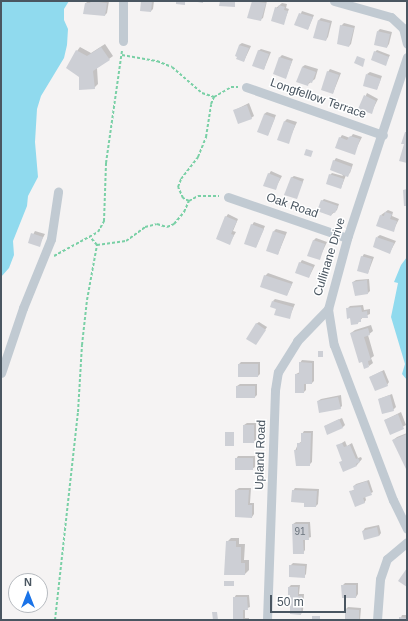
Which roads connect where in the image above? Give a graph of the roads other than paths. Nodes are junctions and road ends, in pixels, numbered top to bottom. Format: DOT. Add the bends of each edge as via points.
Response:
graph roads {
  1 [pos="123,1"];
  2 [pos="334,1"];
  3 [pos="123,41"];
  4 [pos="407,44"];
  5 [pos="407,58"];
  6 [pos="246,87"];
  7 [pos="383,135"];
  8 [pos="58,192"];
  9 [pos="228,197"];
  10 [pos="348,238"];
  11 [pos="328,308"];
  12 [pos="1,373"];
  13 [pos="407,529"];
  14 [pos="407,542"];
  15 [pos="267,620"];
  16 [pos="377,620"];
  1 -- 3 [label="street"];
  2 -- 4 [label="street" via="391,17 402,28"];
  5 -- 7 [label="street, Cullinane Drive"];
  6 -- 7 [label="street, Longfellow Terrace"];
  7 -- 10 [label="street, Cullinane Drive"];
  8 -- 12 [label="street" via="51,239"];
  9 -- 10 [label="street, Oak Road"];
  10 -- 11 [label="street, Cullinane Drive"];
  11 -- 13 [label="street, Cullinane Drive" via="334,345 393,500"];
  11 -- 15 [label="street, Upland Road" via="297,341 278,372 275,390"];
  14 -- 16 [label="street" via="387,558 380,579"];
}
